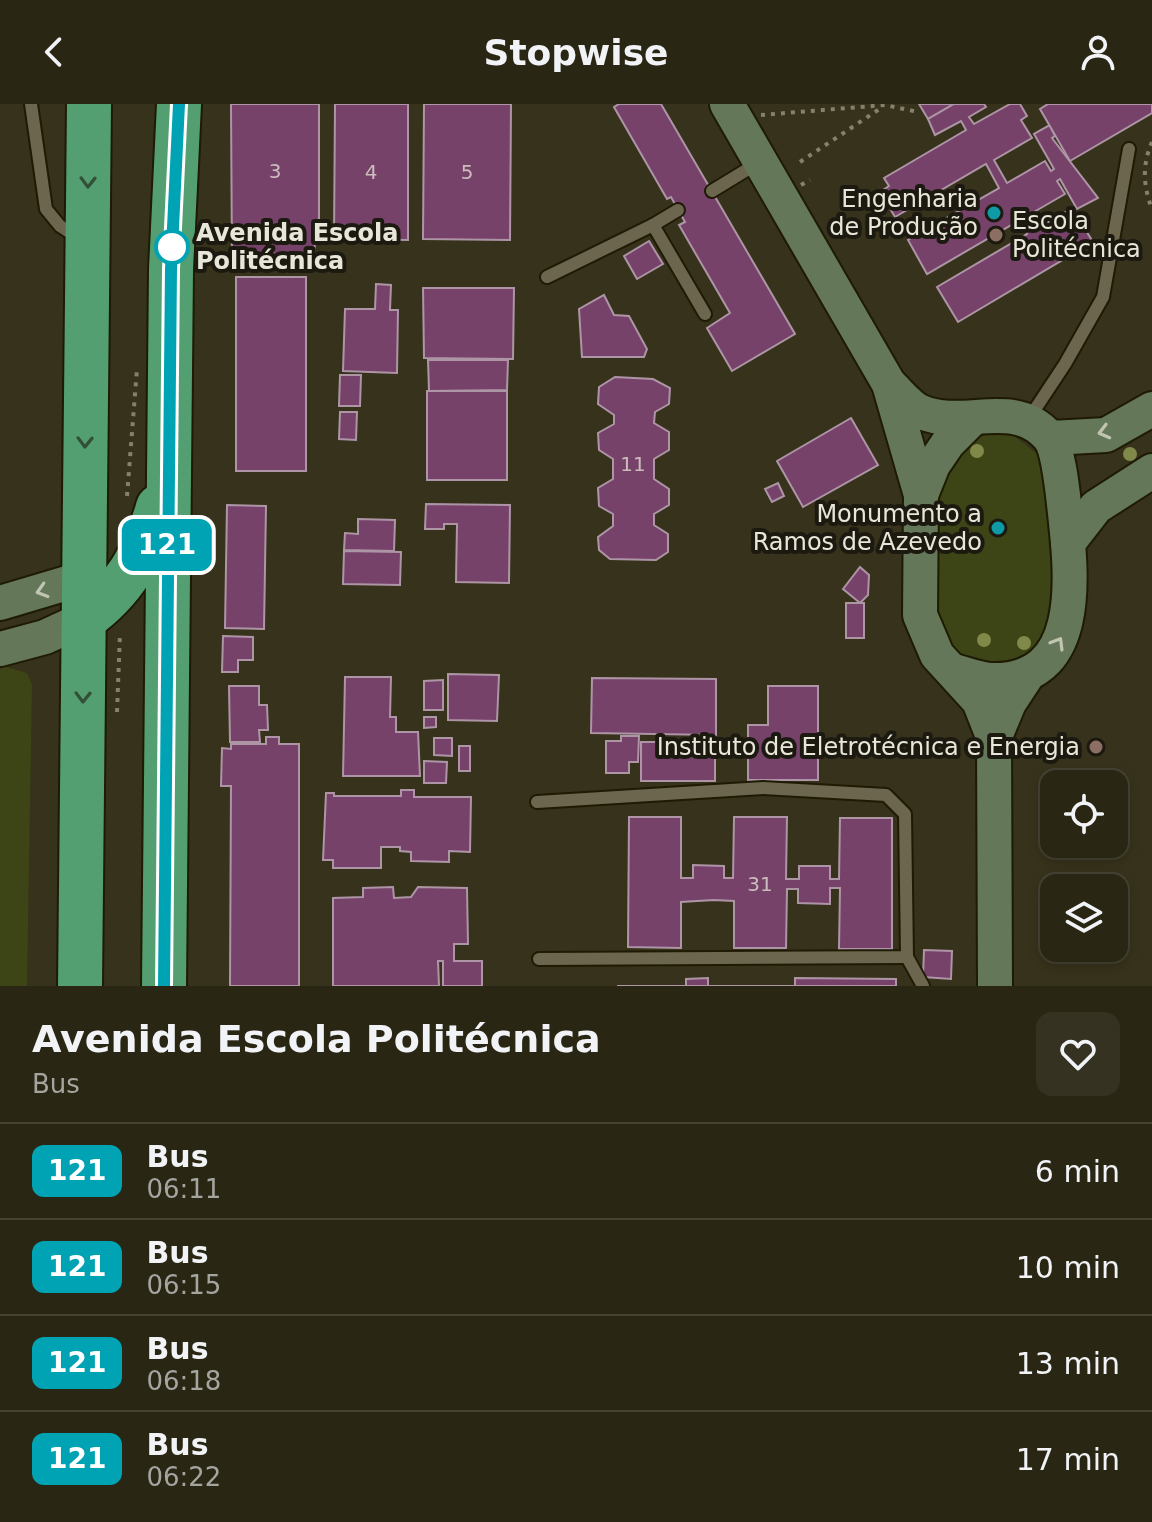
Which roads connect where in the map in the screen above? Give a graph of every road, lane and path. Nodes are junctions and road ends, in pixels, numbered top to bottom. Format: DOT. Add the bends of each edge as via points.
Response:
graph roads {
  1 [pos="31,104"];
  2 [pos="89,104"];
  3 [pos="179,104"];
  4 [pos="727,104"];
  5 [pos="886,105"];
  6 [pos="918,112"];
  7 [pos="759,115"];
  8 [pos="1152,142"];
  9 [pos="1129,149"];
  10 [pos="760,161"];
  11 [pos="800,162"];
  12 [pos="712,191"];
  13 [pos="1152,209"];
  14 [pos="678,210"];
  15 [pos="653,225"];
  16 [pos="87,243"];
  17 [pos="547,277"];
  18 [pos="705,314"];
  19 [pos="889,384"];
  20 [pos="1152,409"];
  21 [pos="973,418"];
  22 [pos="1039,429"];
  23 [pos="168,468"];
  24 [pos="1152,471"];
  25 [pos="921,495"];
  26 [pos="1068,543"];
  27 [pos="84,599"];
  28 [pos="0,603"];
  29 [pos="0,649"];
  30 [pos="954,671"];
  31 [pos="1028,674"];
  32 [pos="994,739"];
  33 [pos="537,802"];
  34 [pos="907,957"];
  35 [pos="539,959"];
  36 [pos="79,985"];
  37 [pos="164,986"];
  38 [pos="923,986"];
  39 [pos="995,986"];
  1 -- 16 [label="lane" via="46,209 60,226"];
  2 -- 16 [label="highway, one-way"];
  3 -- 23 [label="highway"];
  4 -- 10 [label="street"];
  5 -- 6 [label="path"];
  5 -- 7 [label="path"];
  5 -- 11 [label="path"];
  8 -- 13 [label="path" via="1144,183"];
  9 -- 22 [label="lane" via="1103,297"];
  10 -- 12 [label="lane"];
  10 -- 19 [label="street"];
  14 -- 15 [label="lane"];
  15 -- 17 [label="lane"];
  15 -- 18 [label="lane"];
  16 -- 27 [label="highway, one-way"];
  19 -- 21 [label="street" via="918,411"];
  19 -- 25 [label="street"];
  20 -- 22 [label="street, one-way" via="1106,435"];
  21 -- 22 [label="street" via="1008,414"];
  21 -- 25 [label="street" via="933,465"];
  22 -- 26 [label="street" via="1062,488"];
  23 -- 27 [label="highway" via="138,562 112,596"];
  23 -- 37 [label="highway"];
  24 -- 26 [label="street" via="1096,507"];
  25 -- 30 [label="street" via="920,615 937,655"];
  31 -- 26 [label="street, one-way" via="1066,631"];
  27 -- 28 [label="street, one-way"];
  27 -- 29 [label="street" via="45,637"];
  27 -- 36 [label="highway, one-way"];
  30 -- 31 [label="street" via="989,680"];
  30 -- 32 [label="street" via="979,701"];
  31 -- 32 [label="street"];
  32 -- 39 [label="street"];
  33 -- 34 [label="lane" via="763,788 886,795 905,814"];
  34 -- 35 [label="lane"];
  34 -- 38 [label="lane"];
}
